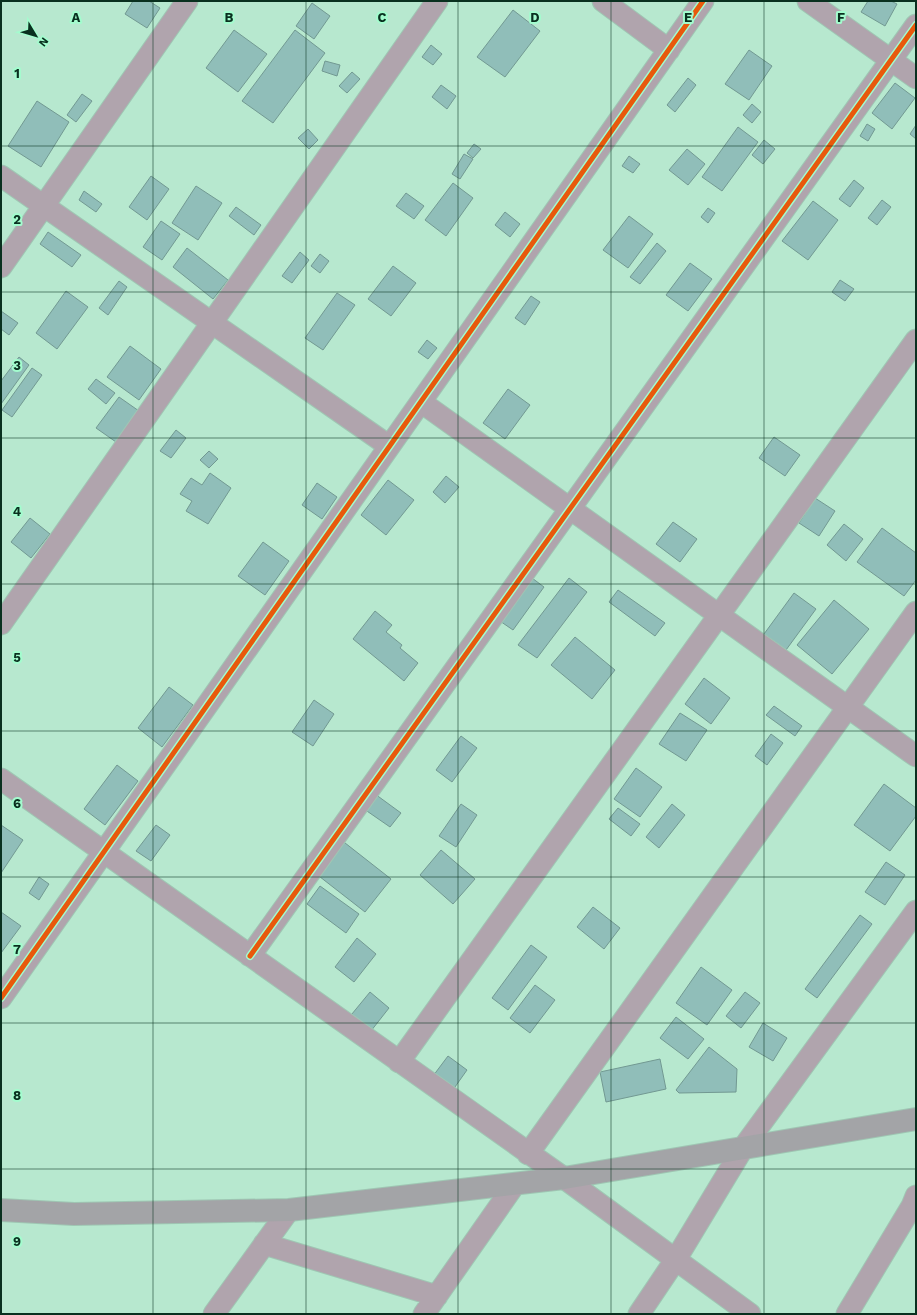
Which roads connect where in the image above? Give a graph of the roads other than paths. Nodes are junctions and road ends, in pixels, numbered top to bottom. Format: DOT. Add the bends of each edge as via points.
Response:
graph roads {
  1 [pos="187,1"];
  2 [pos="437,1"];
  3 [pos="603,1"];
  4 [pos="703,1"];
  5 [pos="808,1"];
  6 [pos="916,25"];
  7 [pos="669,50"];
  8 [pos="891,60"];
  9 [pos="916,78"];
  10 [pos="1,176"];
  11 [pos="44,206"];
  12 [pos="1,267"];
  13 [pos="212,323"];
  14 [pos="916,340"];
  15 [pos="421,402"];
  16 [pos="389,446"];
  17 [pos="570,509"];
  18 [pos="916,612"];
  19 [pos="719,615"];
  20 [pos="1,624"];
  21 [pos="848,707"];
  22 [pos="916,756"];
  23 [pos="1,779"];
  24 [pos="104,852"];
  25 [pos="916,911"];
  26 [pos="250,956"];
  27 [pos="1,998"];
  28 [pos="399,1062"];
  29 [pos="916,1119"];
  30 [pos="743,1148"];
  31 [pos="528,1154"];
  32 [pos="564,1178"];
  33 [pos="515,1184"];
  34 [pos="916,1196"];
  35 [pos="1,1210"];
  36 [pos="288,1210"];
  37 [pos="264,1244"];
  38 [pos="676,1259"];
  39 [pos="437,1296"];
  40 [pos="214,1314"];
  41 [pos="424,1314"];
  42 [pos="639,1314"];
  43 [pos="750,1314"];
  44 [pos="847,1314"];
  1 -- 11 [label="street"];
  2 -- 13 [label="street"];
  3 -- 7 [label="street"];
  4 -- 7 [label="street"];
  5 -- 8 [label="street"];
  6 -- 8 [label="street"];
  7 -- 15 [label="street"];
  8 -- 9 [label="street"];
  8 -- 17 [label="street"];
  10 -- 11 [label="street"];
  11 -- 12 [label="street"];
  11 -- 13 [label="street"];
  13 -- 16 [label="street"];
  13 -- 20 [label="street"];
  14 -- 19 [label="street"];
  15 -- 16 [label="street"];
  15 -- 17 [label="street"];
  16 -- 24 [label="street"];
  17 -- 19 [label="street"];
  17 -- 26 [label="street"];
  18 -- 21 [label="street"];
  19 -- 21 [label="street"];
  19 -- 28 [label="street"];
  21 -- 22 [label="street"];
  21 -- 31 [label="street"];
  23 -- 24 [label="street"];
  24 -- 26 [label="street"];
  24 -- 27 [label="street"];
  25 -- 30 [label="street"];
  26 -- 28 [label="street"];
  28 -- 31 [label="street"];
  29 -- 30 [label="main road"];
  30 -- 32 [label="main road"];
  30 -- 38 [label="street"];
  31 -- 32 [label="street"];
  32 -- 33 [label="main road"];
  32 -- 38 [label="street"];
  33 -- 36 [label="main road"];
  33 -- 39 [label="street"];
  34 -- 44 [label="street"];
  35 -- 36 [label="main road" via="74,1214"];
  36 -- 37 [label="street"];
  37 -- 39 [label="street"];
  37 -- 40 [label="street"];
  38 -- 42 [label="street"];
  38 -- 43 [label="street"];
  39 -- 41 [label="street"];
}
